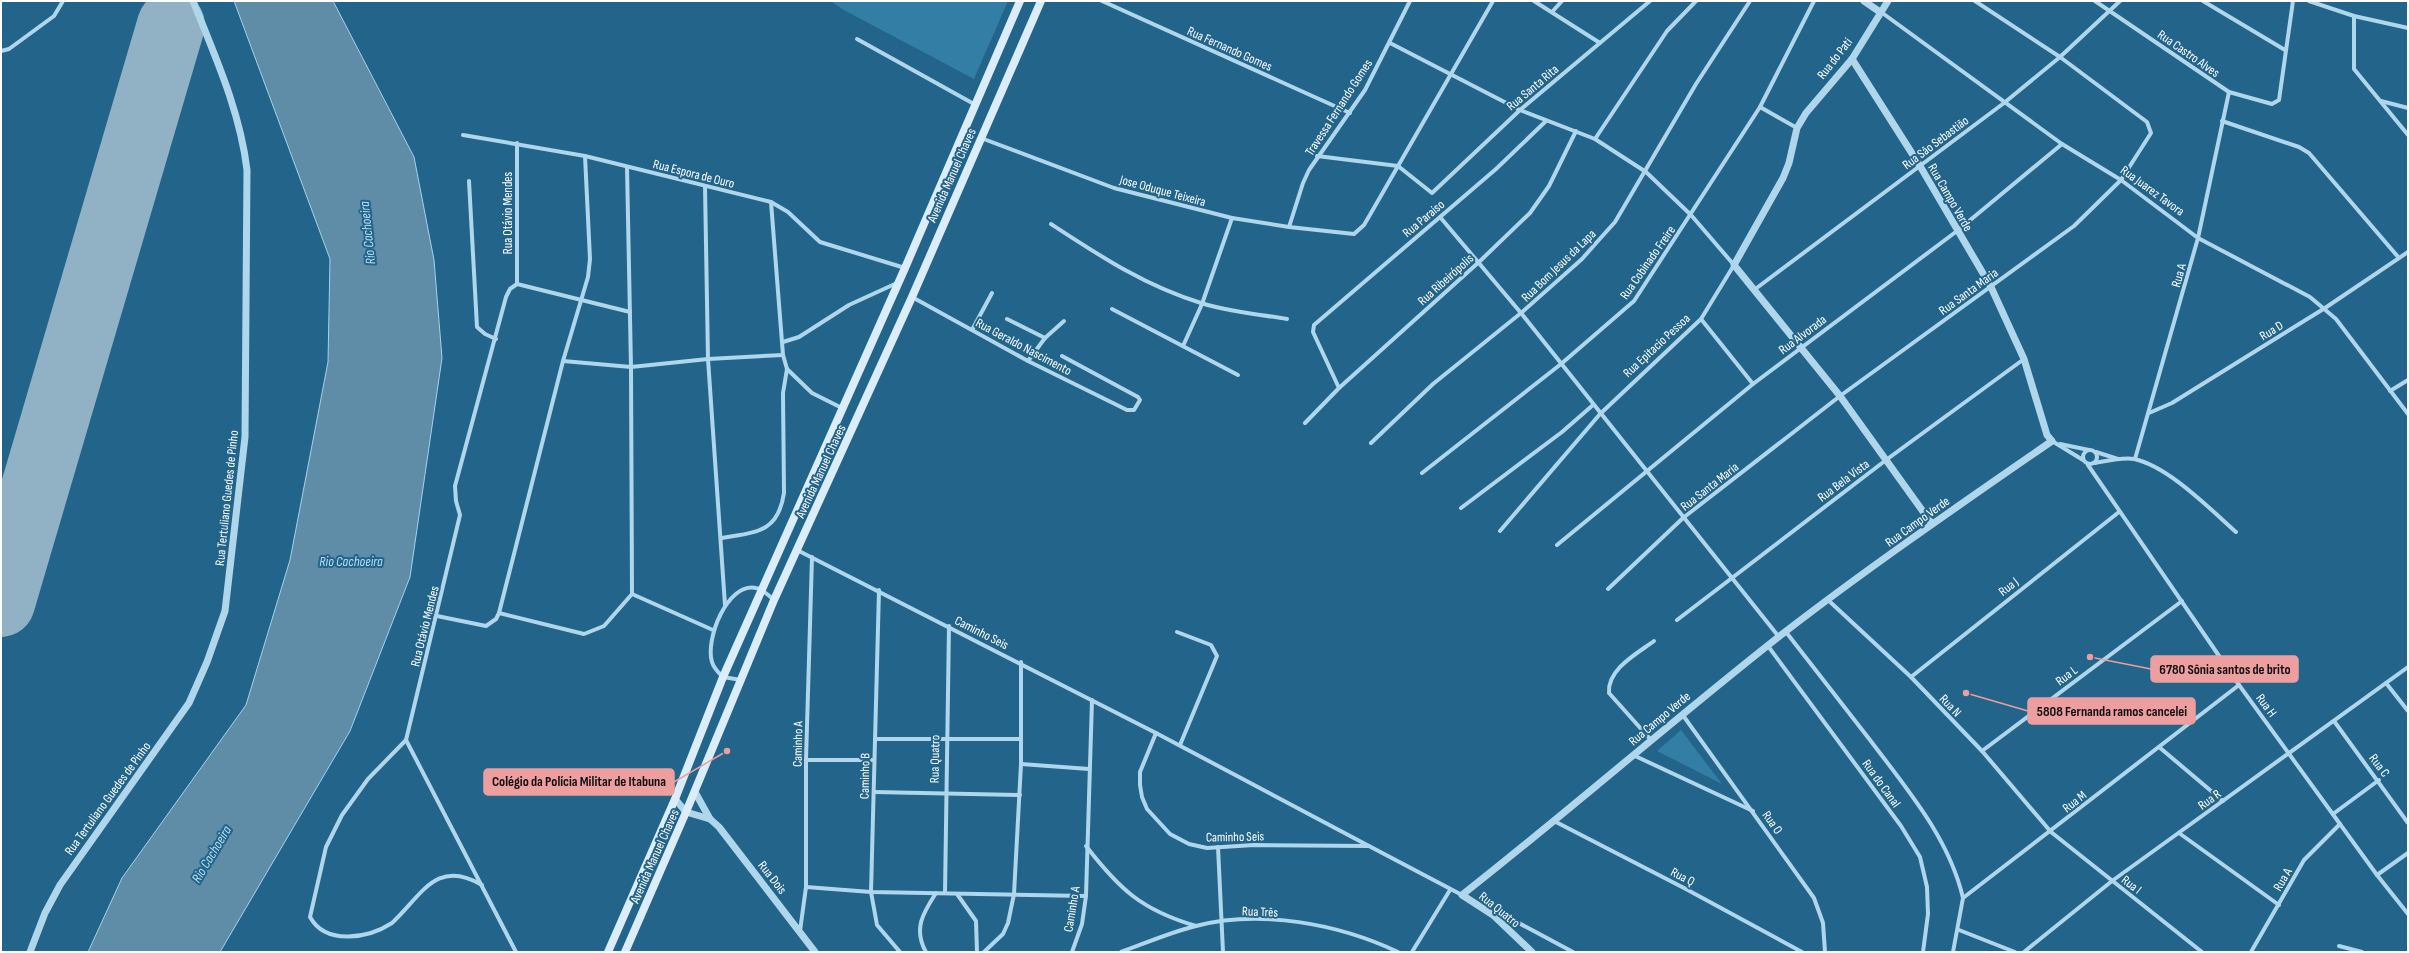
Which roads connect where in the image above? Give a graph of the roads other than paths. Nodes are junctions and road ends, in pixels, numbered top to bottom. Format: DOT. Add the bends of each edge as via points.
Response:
graph roads {
  1 [pos="63,1"];
  2 [pos="193,1"];
  3 [pos="1020,1"];
  4 [pos="1041,1"];
  5 [pos="1102,1"];
  6 [pos="1410,1"];
  7 [pos="1493,1"];
  8 [pos="1534,1"];
  9 [pos="1562,1"];
  10 [pos="1650,1"];
  11 [pos="1696,1"];
  12 [pos="1750,1"];
  13 [pos="1814,1"];
  14 [pos="1864,1"];
  15 [pos="1888,1"];
  16 [pos="1975,1"];
  17 [pos="2095,1"];
  18 [pos="2120,1"];
  19 [pos="2203,1"];
  20 [pos="2293,1"];
  21 [pos="2309,1"];
  22 [pos="2318,3"];
  23 [pos="2111,11"];
  24 [pos="1552,12"];
  25 [pos="1880,12"];
  26 [pos="2354,16"];
  27 [pos="2408,28"];
  28 [pos="857,39"];
  29 [pos="1390,43"];
  30 [pos="1600,43"];
  31 [pos="2285,50"];
  32 [pos="1,51"];
  33 [pos="2060,58"];
  34 [pos="1852,59"];
  35 [pos="1450,74"];
  36 [pos="2229,92"];
  37 [pos="2381,101"];
  38 [pos="2004,102"];
  39 [pos="974,104"];
  40 [pos="1760,107"];
  41 [pos="2408,108"];
  42 [pos="1520,110"];
  43 [pos="1350,113"];
  44 [pos="1546,121"];
  45 [pos="2222,121"];
  46 [pos="1797,128"];
  47 [pos="1576,131"];
  48 [pos="463,135"];
  49 [pos="2408,135"];
  50 [pos="981,137"];
  51 [pos="1595,139"];
  52 [pos="517,143"];
  53 [pos="2062,144"];
  54 [pos="586,156"];
  55 [pos="1318,156"];
  56 [pos="1398,166"];
  57 [pos="1920,166"];
  58 [pos="627,167"];
  59 [pos="1646,172"];
  60 [pos="2121,180"];
  61 [pos="469,181"];
  62 [pos="705,186"];
  63 [pos="771,202"];
  64 [pos="1691,215"];
  65 [pos="1440,217"];
  66 [pos="1232,218"];
  67 [pos="1051,224"];
  68 [pos="1289,228"];
  69 [pos="1957,231"];
  70 [pos="2198,238"];
  71 [pos="2408,252"];
  72 [pos="2399,258"];
  73 [pos="1479,262"];
  74 [pos="1734,265"];
  75 [pos="905,268"];
  76 [pos="899,283"];
  77 [pos="517,284"];
  78 [pos="1991,287"];
  79 [pos="1754,290"];
  80 [pos="992,294"];
  81 [pos="912,297"];
  82 [pos="580,298"];
  83 [pos="1202,304"];
  84 [pos="2325,308"];
  85 [pos="1112,309"];
  86 [pos="630,312"];
  87 [pos="1521,313"];
  88 [pos="1007,319"];
  89 [pos="1288,319"];
  90 [pos="1701,319"];
  91 [pos="1064,321"];
  92 [pos="972,330"];
  93 [pos="1045,338"];
  94 [pos="496,339"];
  95 [pos="783,342"];
  96 [pos="1183,346"];
  97 [pos="1800,347"];
  98 [pos="782,355"];
  99 [pos="1062,356"];
  100 [pos="708,359"];
  101 [pos="2024,359"];
  102 [pos="563,361"];
  103 [pos="1028,361"];
  104 [pos="1561,364"];
  105 [pos="631,367"];
  106 [pos="787,369"];
  107 [pos="1238,375"];
  108 [pos="2408,380"];
  109 [pos="1753,384"];
  110 [pos="1339,388"];
  111 [pos="2390,390"];
  112 [pos="1840,396"];
  113 [pos="1593,405"];
  114 [pos="843,409"];
  115 [pos="2149,413"];
  116 [pos="1600,414"];
  117 [pos="2408,414"];
  118 [pos="1305,424"];
  119 [pos="2054,442"];
  120 [pos="1371,443"];
  121 [pos="2089,450"];
  122 [pos="2095,452"];
  123 [pos="2119,459"];
  124 [pos="1886,460"];
  125 [pos="2083,460"];
  126 [pos="2135,460"];
  127 [pos="2095,463"];
  128 [pos="2088,465"];
  129 [pos="1646,471"];
  130 [pos="1422,472"];
  131 [pos="1461,508"];
  132 [pos="2119,512"];
  133 [pos="1682,518"];
  134 [pos="1932,524"];
  135 [pos="1500,531"];
  136 [pos="2236,532"];
  137 [pos="722,538"];
  138 [pos="1557,545"];
  139 [pos="797,550"];
  140 [pos="812,557"];
  141 [pos="1732,577"];
  142 [pos="1608,589"];
  143 [pos="761,590"];
  144 [pos="879,590"];
  145 [pos="632,594"];
  146 [pos="774,600"];
  147 [pos="1828,600"];
  148 [pos="2182,601"];
  149 [pos="725,605"];
  150 [pos="499,613"];
  151 [pos="437,616"];
  152 [pos="1677,620"];
  153 [pos="949,626"];
  154 [pos="713,630"];
  155 [pos="1177,632"];
  156 [pos="1786,632"];
  157 [pos="1779,637"];
  158 [pos="1654,641"];
  159 [pos="1768,646"];
  160 [pos="1020,662"];
  161 [pos="2408,667"];
  162 [pos="723,677"];
  163 [pos="1911,677"];
  164 [pos="741,680"];
  165 [pos="2386,683"];
  166 [pos="2239,685"];
  167 [pos="1092,700"];
  168 [pos="2408,711"];
  169 [pos="1682,714"];
  170 [pos="2334,721"];
  171 [pos="1156,733"];
  172 [pos="875,739"];
  173 [pos="1021,739"];
  174 [pos="406,740"];
  175 [pos="946,740"];
  176 [pos="1651,740"];
  177 [pos="1180,745"];
  178 [pos="2159,747"];
  179 [pos="1982,751"];
  180 [pos="2289,752"];
  181 [pos="1633,755"];
  182 [pos="806,760"];
  183 [pos="874,760"];
  184 [pos="1021,764"];
  185 [pos="1089,769"];
  186 [pos="2379,780"];
  187 [pos="695,792"];
  188 [pos="874,792"];
  189 [pos="945,794"];
  190 [pos="1020,795"];
  191 [pos="675,799"];
  192 [pos="2223,801"];
  193 [pos="1754,811"];
  194 [pos="686,812"];
  195 [pos="2333,814"];
  196 [pos="710,819"];
  197 [pos="1554,821"];
  198 [pos="2408,823"];
  199 [pos="2340,824"];
  200 [pos="2051,832"];
  201 [pos="2179,833"];
  202 [pos="1086,846"];
  203 [pos="1369,846"];
  204 [pos="1218,847"];
  205 [pos="2408,853"];
  206 [pos="2377,875"];
  207 [pos="2112,881"];
  208 [pos="482,885"];
  209 [pos="806,887"];
  210 [pos="1450,890"];
  211 [pos="871,892"];
  212 [pos="936,893"];
  213 [pos="945,893"];
  214 [pos="957,894"];
  215 [pos="1014,894"];
  216 [pos="1462,895"];
  217 [pos="1086,896"];
  218 [pos="1963,898"];
  219 [pos="2278,905"];
  220 [pos="2408,914"];
  221 [pos="1494,915"];
  222 [pos="1222,921"];
  223 [pos="1196,926"];
  224 [pos="1959,930"];
  225 [pos="800,931"];
  226 [pos="2339,946"];
  227 [pos="30,952"];
  228 [pos="516,952"];
  229 [pos="608,952"];
  230 [pos="625,952"];
  231 [pos="815,952"];
  232 [pos="900,952"];
  233 [pos="926,952"];
  234 [pos="977,952"];
  235 [pos="984,952"];
  236 [pos="1072,952"];
  237 [pos="1121,952"];
  238 [pos="1223,952"];
  239 [pos="1398,952"];
  240 [pos="1412,952"];
  241 [pos="1532,952"];
  242 [pos="1573,952"];
  243 [pos="1802,952"];
  244 [pos="1825,952"];
  245 [pos="1923,952"];
  246 [pos="1954,952"];
  247 [pos="2015,952"];
  248 [pos="2024,952"];
  249 [pos="2202,952"];
  250 [pos="2251,952"];
  251 [pos="2362,952"];
  1 -- 32 [label="street" via="54,16 9,49"];
  2 -- 227 [label="street, Rua Tertuliano Guedes de Pinho" via="228,92 244,143 247,170 245,438 224,611 208,662 189,703 60,885 45,913"];
  3 -- 39 [label="main road, Avenida Manuel Chaves"];
  4 -- 50 [label="main road, Avenida Manuel Chaves"];
  5 -- 43 [label="street, Rua Fernando Gomes"];
  6 -- 29 [label="street, Travessa Fernando Gomes"];
  7 -- 35 [label="street"];
  8 -- 24 [label="street"];
  9 -- 24 [label="street"];
  10 -- 30 [label="street, Rua Santa Rita"];
  11 -- 51 [label="street" via="1656,45"];
  12 -- 59 [label="street, Rua Bom Jesus da Lapa" via="1696,84"];
  13 -- 40 [label="street, Rua Cobinado Freire"];
  14 -- 25 [label="street, Rua Juarez Tavora"];
  15 -- 25 [label="street, Rua do Pati"];
  16 -- 33 [label="street, Rua Santa Maria"];
  17 -- 23 [label="street, Rua Castro Alves"];
  18 -- 23 [label="street, Rua São Sebastião"];
  19 -- 31 [label="street"];
  20 -- 31 [label="street"];
  21 -- 22 [label="street"];
  22 -- 26 [label="street"];
  23 -- 33 [label="street, Rua São Sebastião"];
  23 -- 36 [label="street, Rua Castro Alves"];
  24 -- 30 [label="street"];
  25 -- 34 [label="street, Rua do Pati"];
  25 -- 38 [label="street, Rua Juarez Tavora"];
  26 -- 27 [label="street"];
  26 -- 37 [label="street" via="2354,69"];
  28 -- 39 [label="street"];
  29 -- 35 [label="street"];
  29 -- 43 [label="street, Travessa Fernando Gomes"];
  30 -- 42 [label="street, Rua Santa Rita"];
  31 -- 36 [label="street, Rua Castro Alves" via="2277,102 2272,104"];
  33 -- 38 [label="street, Rua São Sebastião"];
  33 -- 60 [label="street, Rua Santa Maria" via="2150,125 2151,133"];
  34 -- 46 [label="street, Rua do Pati" via="1806,113"];
  34 -- 57 [label="street, Rua Campo Verde"];
  35 -- 42 [label="street"];
  35 -- 56 [label="street"];
  36 -- 45 [label="street, Rua A"];
  37 -- 41 [label="street"];
  37 -- 49 [label="street"];
  38 -- 53 [label="street, Rua Juarez Tavora"];
  38 -- 57 [label="street, Rua São Sebastião"];
  39 -- 75 [label="main road, Avenida Manuel Chaves"];
  40 -- 46 [label="street"];
  40 -- 64 [label="street, Rua Cobinado Freire"];
  42 -- 44 [label="street"];
  42 -- 56 [label="street, Rua Santa Rita" via="1432,192"];
  43 -- 55 [label="street, Travessa Fernando Gomes"];
  44 -- 47 [label="street"];
  44 -- 65 [label="street, Rua Paraiso" via="1496,169"];
  45 -- 70 [label="street, Rua A"];
  45 -- 72 [label="street" via="2299,147 2318,161"];
  46 -- 74 [label="street, Rua Epitacio Pessoa" via="1783,178"];
  47 -- 51 [label="street"];
  47 -- 73 [label="street, Rua Ribeirópolis" via="1539,201"];
  48 -- 52 [label="street, Rua Espora de Ouro"];
  50 -- 66 [label="street, Jose Oduque Teixeira" via="1114,188"];
  50 -- 81 [label="main road, Avenida Manuel Chaves"];
  51 -- 59 [label="street"];
  52 -- 54 [label="street, Rua Espora de Ouro"];
  52 -- 77 [label="street, Rua Otávio Mendes"];
  53 -- 60 [label="street, Rua Juarez Tavora"];
  53 -- 69 [label="street, Rua Alvorada"];
  54 -- 58 [label="street, Rua Espora de Ouro"];
  54 -- 82 [label="street" via="590,259 588,277"];
  55 -- 56 [label="street"];
  55 -- 68 [label="street, Travessa Fernando Gomes" via="1303,183"];
  56 -- 68 [label="street, Jose Oduque Teixeira" via="1364,224 1354,234"];
  57 -- 69 [label="street, Rua Campo Verde"];
  57 -- 79 [label="street, Rua São Sebastião"];
  58 -- 62 [label="street, Rua Espora de Ouro"];
  58 -- 86 [label="street"];
  59 -- 64 [label="street"];
  59 -- 87 [label="street, Rua Bom Jesus da Lapa" via="1615,222 1598,242"];
  60 -- 70 [label="street, Rua Juarez Tavora"];
  60 -- 78 [label="street, Rua Santa Maria" via="2056,241"];
  61 -- 94 [label="street" via="477,326 484,334"];
  62 -- 63 [label="street, Rua Espora de Ouro"];
  62 -- 100 [label="street"];
  63 -- 75 [label="street, Rua Espora de Ouro" via="788,212 820,242"];
  63 -- 95 [label="street"];
  64 -- 74 [label="street"];
  64 -- 104 [label="street, Rua Cobinado Freire" via="1634,301"];
  65 -- 73 [label="street"];
  65 -- 110 [label="street, Rua Paraiso" via="1316,322 1313,330"];
  66 -- 68 [label="street, Jose Oduque Teixeira"];
  66 -- 83 [label="street"];
  67 -- 83 [label="street" via="1120,269 1151,285"];
  69 -- 78 [label="street, Rua Campo Verde"];
  69 -- 97 [label="street, Rua Alvorada"];
  70 -- 84 [label="street, Rua Juarez Tavora" via="2310,297"];
  70 -- 115 [label="street, Rua A"];
  71 -- 72 [label="street, Rua D"];
  72 -- 84 [label="street, Rua D"];
  73 -- 87 [label="street"];
  73 -- 110 [label="street, Rua Ribeirópolis"];
  74 -- 79 [label="street"];
  74 -- 90 [label="street, Rua Epitacio Pessoa"];
  75 -- 76 [label="main road, Avenida Manuel Chaves"];
  76 -- 95 [label="street" via="871,294 799,337"];
  76 -- 114 [label="main road, Avenida Manuel Chaves"];
  77 -- 82 [label="street"];
  77 -- 94 [label="street" via="507,294"];
  78 -- 101 [label="street, Rua Campo Verde"];
  78 -- 112 [label="street, Rua Santa Maria"];
  79 -- 97 [label="street"];
  80 -- 92 [label="street"];
  81 -- 92 [label="street, Rua Geraldo Nascimento"];
  81 -- 139 [label="main road, Avenida Manuel Chaves"];
  82 -- 86 [label="street"];
  82 -- 102 [label="street"];
  83 -- 89 [label="street"];
  83 -- 96 [label="street"];
  84 -- 111 [label="street, Rua Juarez Tavora"];
  84 -- 115 [label="street, Rua D" via="2172,403"];
  85 -- 96 [label="street"];
  86 -- 105 [label="street"];
  87 -- 104 [label="street"];
  87 -- 120 [label="street, Rua Bom Jesus da Lapa" via="1433,384"];
  88 -- 93 [label="street"];
  90 -- 109 [label="street"];
  90 -- 116 [label="street, Rua Epitacio Pessoa"];
  91 -- 93 [label="street"];
  92 -- 103 [label="street, Rua Geraldo Nascimento"];
  93 -- 103 [label="street"];
  94 -- 151 [label="street, Rua Otávio Mendes" via="456,486 456,502 460,515"];
  95 -- 98 [label="street"];
  96 -- 107 [label="street"];
  97 -- 109 [label="street, Rua Alvorada"];
  97 -- 112 [label="street"];
  98 -- 100 [label="street"];
  98 -- 106 [label="street"];
  99 -- 103 [label="street, Rua Geraldo Nascimento" via="1138,397 1140,402 1136,409 1127,410"];
  100 -- 105 [label="street"];
  100 -- 137 [label="street"];
  101 -- 119 [label="street, Rua Campo Verde" via="2047,435"];
  101 -- 124 [label="street, Rua Bela Vista"];
  102 -- 105 [label="street"];
  102 -- 150 [label="street"];
  104 -- 113 [label="street"];
  104 -- 130 [label="street, Rua Cobinado Freire"];
  105 -- 145 [label="street"];
  106 -- 114 [label="street" via="812,393"];
  106 -- 137 [label="street" via="783,393 782,506 776,519 760,531"];
  108 -- 111 [label="street"];
  109 -- 129 [label="street, Rua Alvorada"];
  110 -- 118 [label="street, Rua Ribeirópolis"];
  111 -- 117 [label="street, Rua Juarez Tavora"];
  112 -- 124 [label="street"];
  112 -- 133 [label="street, Rua Santa Maria"];
  113 -- 116 [label="street"];
  113 -- 131 [label="street" via="1562,432"];
  114 -- 143 [label="main road, Avenida Manuel Chaves"];
  115 -- 126 [label="street, Rua A"];
  116 -- 129 [label="street"];
  116 -- 135 [label="street, Rua Epitacio Pessoa"];
  119 -- 121 [label="street"];
  119 -- 125 [label="street"];
  119 -- 134 [label="street, Rua Campo Verde"];
  121 -- 122 [label="street"];
  121 -- 125 [label="street" via="2084,454"];
  122 -- 123 [label="street"];
  122 -- 127 [label="street" via="2098,458"];
  123 -- 126 [label="street"];
  123 -- 127 [label="street"];
  124 -- 134 [label="street"];
  124 -- 141 [label="street, Rua Bela Vista"];
  125 -- 128 [label="street"];
  126 -- 136 [label="street" via="2164,473 2180,484"];
  127 -- 128 [label="street"];
  128 -- 132 [label="street, Rua H"];
  129 -- 133 [label="street"];
  129 -- 138 [label="street, Rua Alvorada"];
  132 -- 148 [label="street, Rua H"];
  132 -- 163 [label="street, Rua J"];
  133 -- 141 [label="street"];
  133 -- 142 [label="street, Rua Santa Maria"];
  134 -- 147 [label="street, Rua Campo Verde"];
  137 -- 149 [label="street"];
  139 -- 140 [label="street, Caminho Seis"];
  139 -- 146 [label="main road, Avenida Manuel Chaves"];
  140 -- 144 [label="street, Caminho Seis"];
  140 -- 182 [label="street, Caminho A"];
  141 -- 152 [label="street, Rua Bela Vista"];
  141 -- 157 [label="street"];
  143 -- 146 [label="street"];
  143 -- 149 [label="street" via="752,588 741,592"];
  143 -- 162 [label="main road, Avenida Manuel Chaves"];
  144 -- 153 [label="street, Caminho Seis"];
  144 -- 172 [label="street, Caminho B"];
  145 -- 150 [label="street" via="604,626 584,634"];
  145 -- 154 [label="street"];
  146 -- 164 [label="main road, Avenida Manuel Chaves"];
  147 -- 156 [label="street, Rua Campo Verde"];
  147 -- 163 [label="street, Rua N"];
  148 -- 166 [label="street, Rua H"];
  148 -- 179 [label="street, Rua L"];
  149 -- 154 [label="street"];
  150 -- 151 [label="street" via="496,619 486,626"];
  151 -- 174 [label="street, Rua Otávio Mendes"];
  153 -- 160 [label="street, Caminho Seis"];
  153 -- 175 [label="street, Rua Quatro"];
  154 -- 162 [label="street" via="711,658 715,669"];
  155 -- 177 [label="street" via="1211,645 1217,656"];
  156 -- 157 [label="street, Rua Campo Verde"];
  156 -- 218 [label="street, Rua do Canal" via="1933,826 1952,860"];
  157 -- 159 [label="street, Rua Campo Verde"];
  158 -- 176 [label="street" via="1620,667 1608,685 1609,693"];
  159 -- 169 [label="street, Rua Campo Verde"];
  159 -- 245 [label="street, Rua do Canal" via="1901,826 1920,857 1929,898"];
  160 -- 167 [label="street, Caminho Seis"];
  160 -- 173 [label="street"];
  161 -- 165 [label="street, Rua R"];
  162 -- 164 [label="street"];
  162 -- 191 [label="main road, Avenida Manuel Chaves"];
  163 -- 179 [label="street, Rua N"];
  164 -- 187 [label="main road, Avenida Manuel Chaves"];
  165 -- 168 [label="street"];
  165 -- 170 [label="street, Rua R"];
  166 -- 178 [label="street, Rua M"];
  166 -- 180 [label="street, Rua H"];
  167 -- 171 [label="street, Caminho Seis"];
  167 -- 185 [label="street, Caminho A"];
  169 -- 176 [label="street, Rua Campo Verde"];
  169 -- 193 [label="street, Rua O"];
  170 -- 180 [label="street, Rua R"];
  170 -- 186 [label="street, Rua C"];
  171 -- 177 [label="street, Caminho Seis"];
  171 -- 204 [label="street, Caminho Seis" via="1140,772 1142,797 1147,809 1170,834 1189,844 1207,848"];
  172 -- 175 [label="street"];
  172 -- 183 [label="street, Caminho B"];
  173 -- 175 [label="street"];
  173 -- 184 [label="street"];
  174 -- 208 [label="street"];
  174 -- 208 [label="street" via="368,779 342,816 326,847 310,917 320,928 337,936 362,934 385,928 392,923 435,880 454,874 467,876"];
  175 -- 189 [label="street, Rua Quatro"];
  176 -- 181 [label="street, Rua Campo Verde"];
  177 -- 203 [label="street, Caminho Seis"];
  178 -- 192 [label="street"];
  178 -- 200 [label="street, Rua M"];
  179 -- 200 [label="street, Rua N"];
  180 -- 192 [label="street, Rua R"];
  180 -- 195 [label="street, Rua H"];
  181 -- 193 [label="street"];
  181 -- 197 [label="street, Rua Campo Verde"];
  182 -- 183 [label="street"];
  182 -- 209 [label="street, Caminho A"];
  183 -- 188 [label="street, Caminho B"];
  184 -- 185 [label="street"];
  184 -- 190 [label="street"];
  185 -- 202 [label="street, Caminho A"];
  186 -- 195 [label="street"];
  186 -- 198 [label="street, Rua C"];
  187 -- 194 [label="main road, Avenida Manuel Chaves"];
  187 -- 196 [label="street, Rua Dois"];
  188 -- 189 [label="street"];
  188 -- 211 [label="street, Caminho B"];
  189 -- 190 [label="street"];
  189 -- 213 [label="street, Rua Quatro"];
  190 -- 215 [label="street"];
  191 -- 194 [label="street"];
  191 -- 229 [label="main road, Avenida Manuel Chaves"];
  192 -- 201 [label="street, Rua R"];
  193 -- 244 [label="street, Rua O" via="1814,898 1823,923"];
  194 -- 196 [label="street, Rua Dois"];
  194 -- 230 [label="main road, Avenida Manuel Chaves"];
  195 -- 199 [label="street, Rua H"];
  196 -- 225 [label="street, Rua Dois" via="719,827"];
  197 -- 216 [label="street, Rua Campo Verde"];
  197 -- 243 [label="street, Rua Q"];
  199 -- 206 [label="street, Rua H"];
  199 -- 219 [label="street, Rua A" via="2304,860"];
  200 -- 207 [label="street, Rua I"];
  200 -- 218 [label="street, Rua M"];
  201 -- 207 [label="street, Rua R"];
  201 -- 219 [label="street"];
  202 -- 217 [label="street, Caminho A"];
  202 -- 223 [label="street" via="1108,874 1140,903 1166,917"];
  203 -- 204 [label="street, Caminho Seis"];
  203 -- 210 [label="street, Caminho Seis"];
  204 -- 222 [label="street"];
  205 -- 206 [label="street"];
  206 -- 220 [label="street, Rua H"];
  207 -- 248 [label="street, Rua R"];
  207 -- 249 [label="street, Rua I"];
  208 -- 228 [label="street"];
  209 -- 211 [label="street"];
  209 -- 225 [label="street, Caminho A"];
  210 -- 216 [label="street, Rua Quatro"];
  210 -- 240 [label="street"];
  211 -- 212 [label="street"];
  211 -- 232 [label="street, Caminho B" via="877,925"];
  212 -- 213 [label="street"];
  212 -- 233 [label="street" via="920,921 919,934"];
  213 -- 214 [label="street"];
  214 -- 215 [label="street"];
  214 -- 234 [label="street" via="976,921"];
  215 -- 217 [label="street"];
  215 -- 235 [label="street" via="1008,924 1003,934"];
  216 -- 221 [label="street, Rua Quatro"];
  217 -- 236 [label="street, Caminho A" via="1082,924"];
  218 -- 224 [label="street"];
  219 -- 250 [label="street, Rua A"];
  221 -- 241 [label="street, Rua Quatro"];
  221 -- 242 [label="street" via="1515,921"];
  222 -- 223 [label="street, Rua Três"];
  222 -- 238 [label="street"];
  222 -- 239 [label="street, Rua Três" via="1256,920 1331,928 1370,939"];
  223 -- 237 [label="street, Rua Três"];
  224 -- 246 [label="street"];
  224 -- 247 [label="street"];
  225 -- 231 [label="street, Rua Dois"];
  226 -- 251 [label="street"];
}
